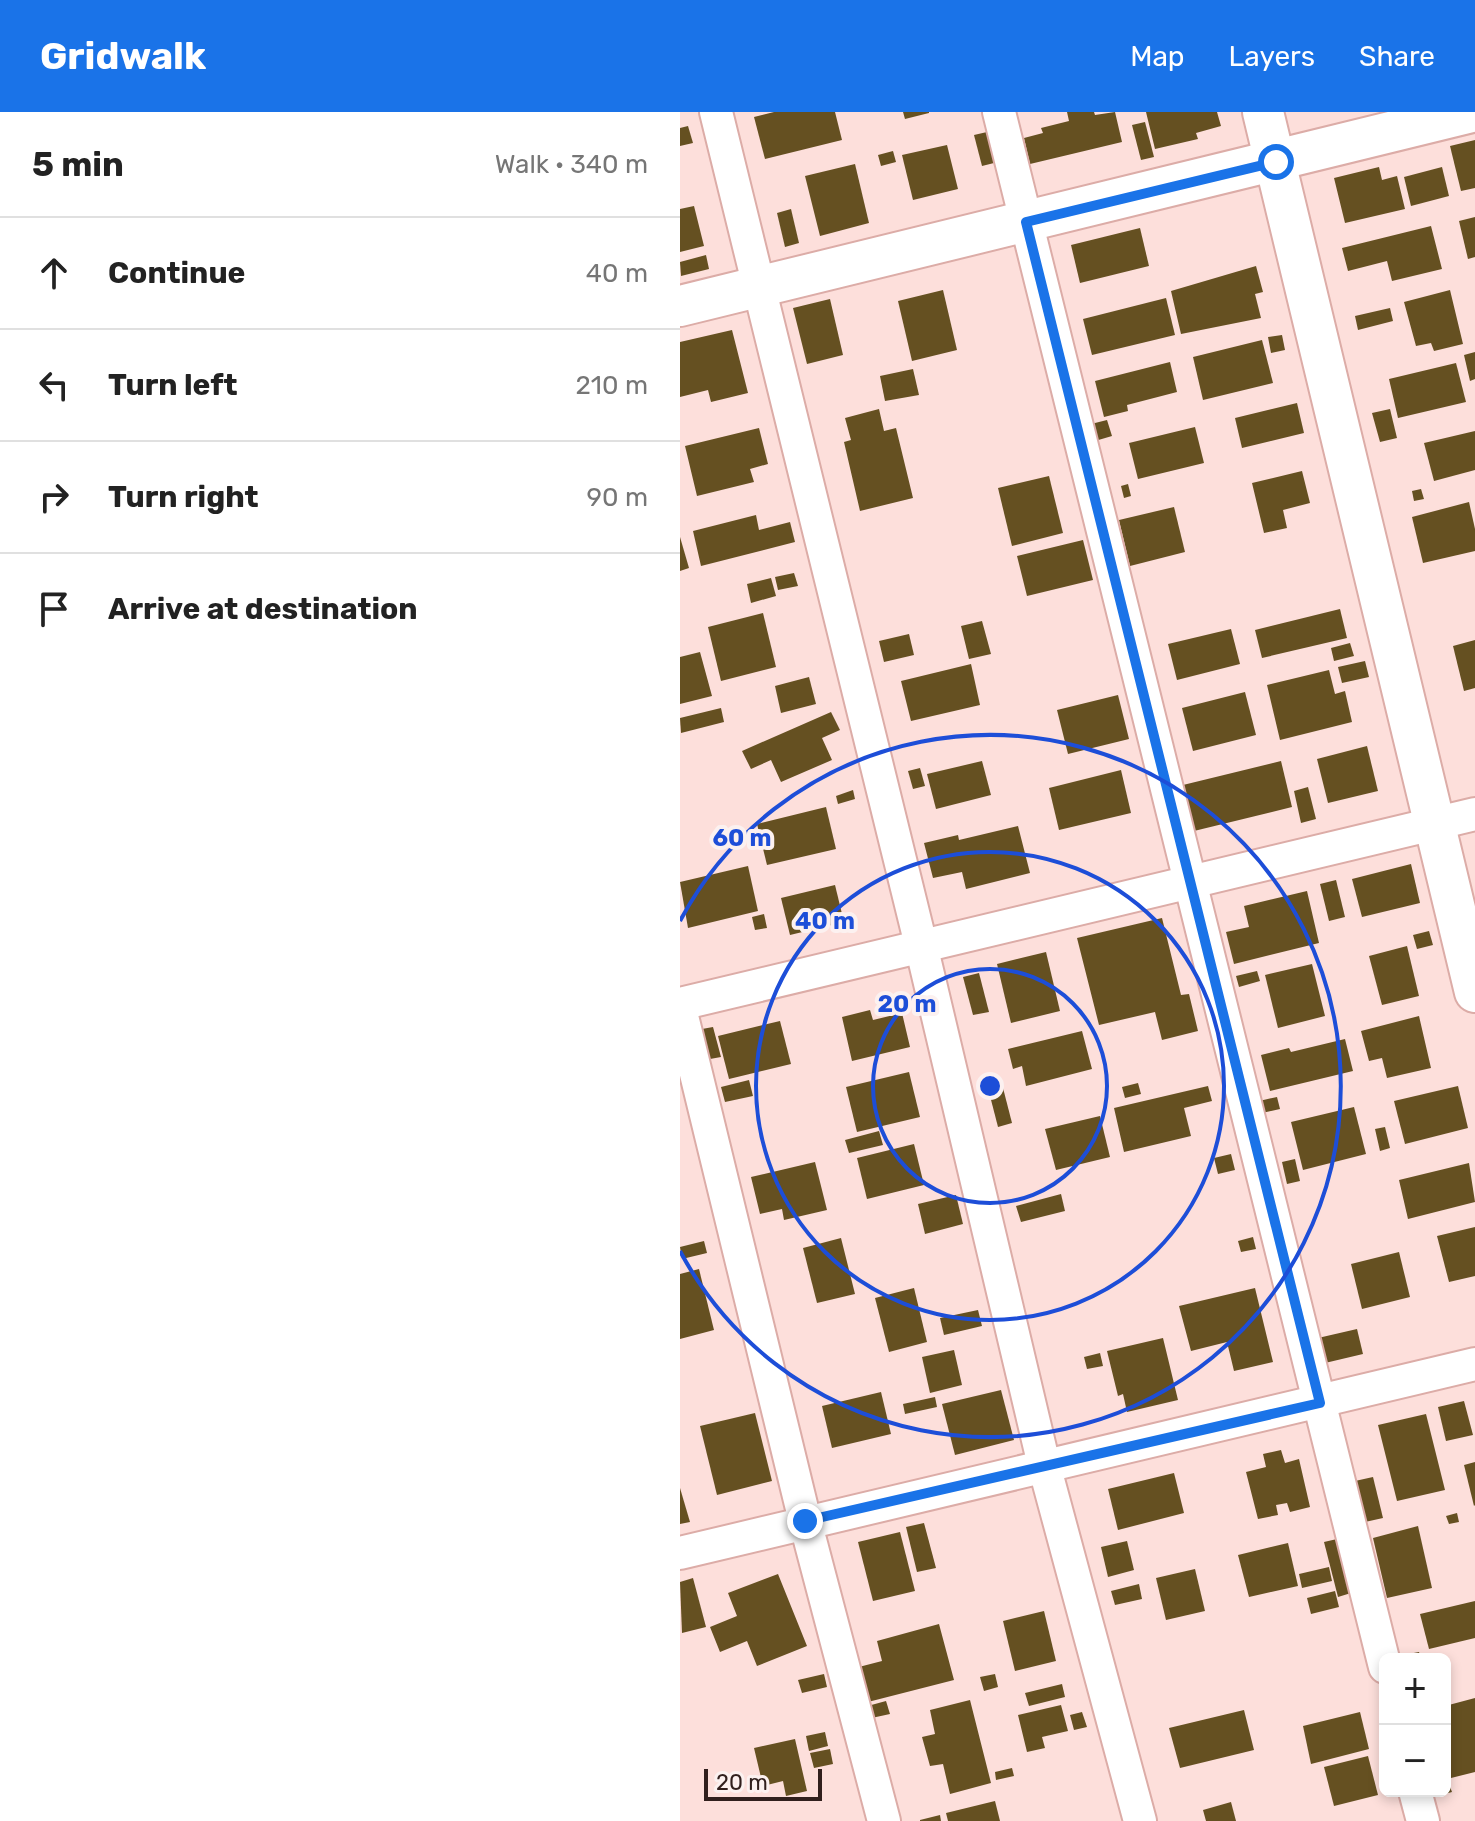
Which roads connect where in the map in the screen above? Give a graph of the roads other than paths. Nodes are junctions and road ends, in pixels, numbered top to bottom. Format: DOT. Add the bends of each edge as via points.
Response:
graph roads {
  1 [pos="716,112"];
  2 [pos="999,112"];
  3 [pos="1263,112"];
  4 [pos="1472,112"];
  5 [pos="1276,162"];
  6 [pos="1026,222"];
  7 [pos="758,288"];
  8 [pos="680,306"];
  9 [pos="1475,814"];
  10 [pos="1433,825"];
  11 [pos="1189,882"];
  12 [pos="921,945"];
  13 [pos="1475,992"];
  14 [pos="680,1006"];
  15 [pos="1475,1364"];
  16 [pos="1320,1403"];
  17 [pos="1044,1465"];
  18 [pos="805,1521"];
  19 [pos="680,1553"];
  20 [pos="1382,1653"];
  21 [pos="1417,1797"];
  22 [pos="884,1821"];
  23 [pos="1140,1821"];
  24 [pos="1423,1821"];
  1 -- 7 [label="street"];
  2 -- 6 [label="street"];
  3 -- 5 [label="street"];
  4 -- 5 [label="street"];
  5 -- 6 [label="street"];
  5 -- 10 [label="street"];
  6 -- 7 [label="street"];
  6 -- 11 [label="street"];
  7 -- 8 [label="street"];
  7 -- 12 [label="street"];
  9 -- 10 [label="street"];
  10 -- 11 [label="street"];
  10 -- 13 [label="street"];
  11 -- 12 [label="street"];
  11 -- 16 [label="street"];
  12 -- 14 [label="street"];
  12 -- 17 [label="street"];
  14 -- 18 [label="street"];
  15 -- 16 [label="street"];
  16 -- 17 [label="street"];
  16 -- 20 [label="street"];
  17 -- 18 [label="street"];
  17 -- 23 [label="street"];
  18 -- 19 [label="street"];
  18 -- 22 [label="street"];
  21 -- 24 [label="street"];
}
